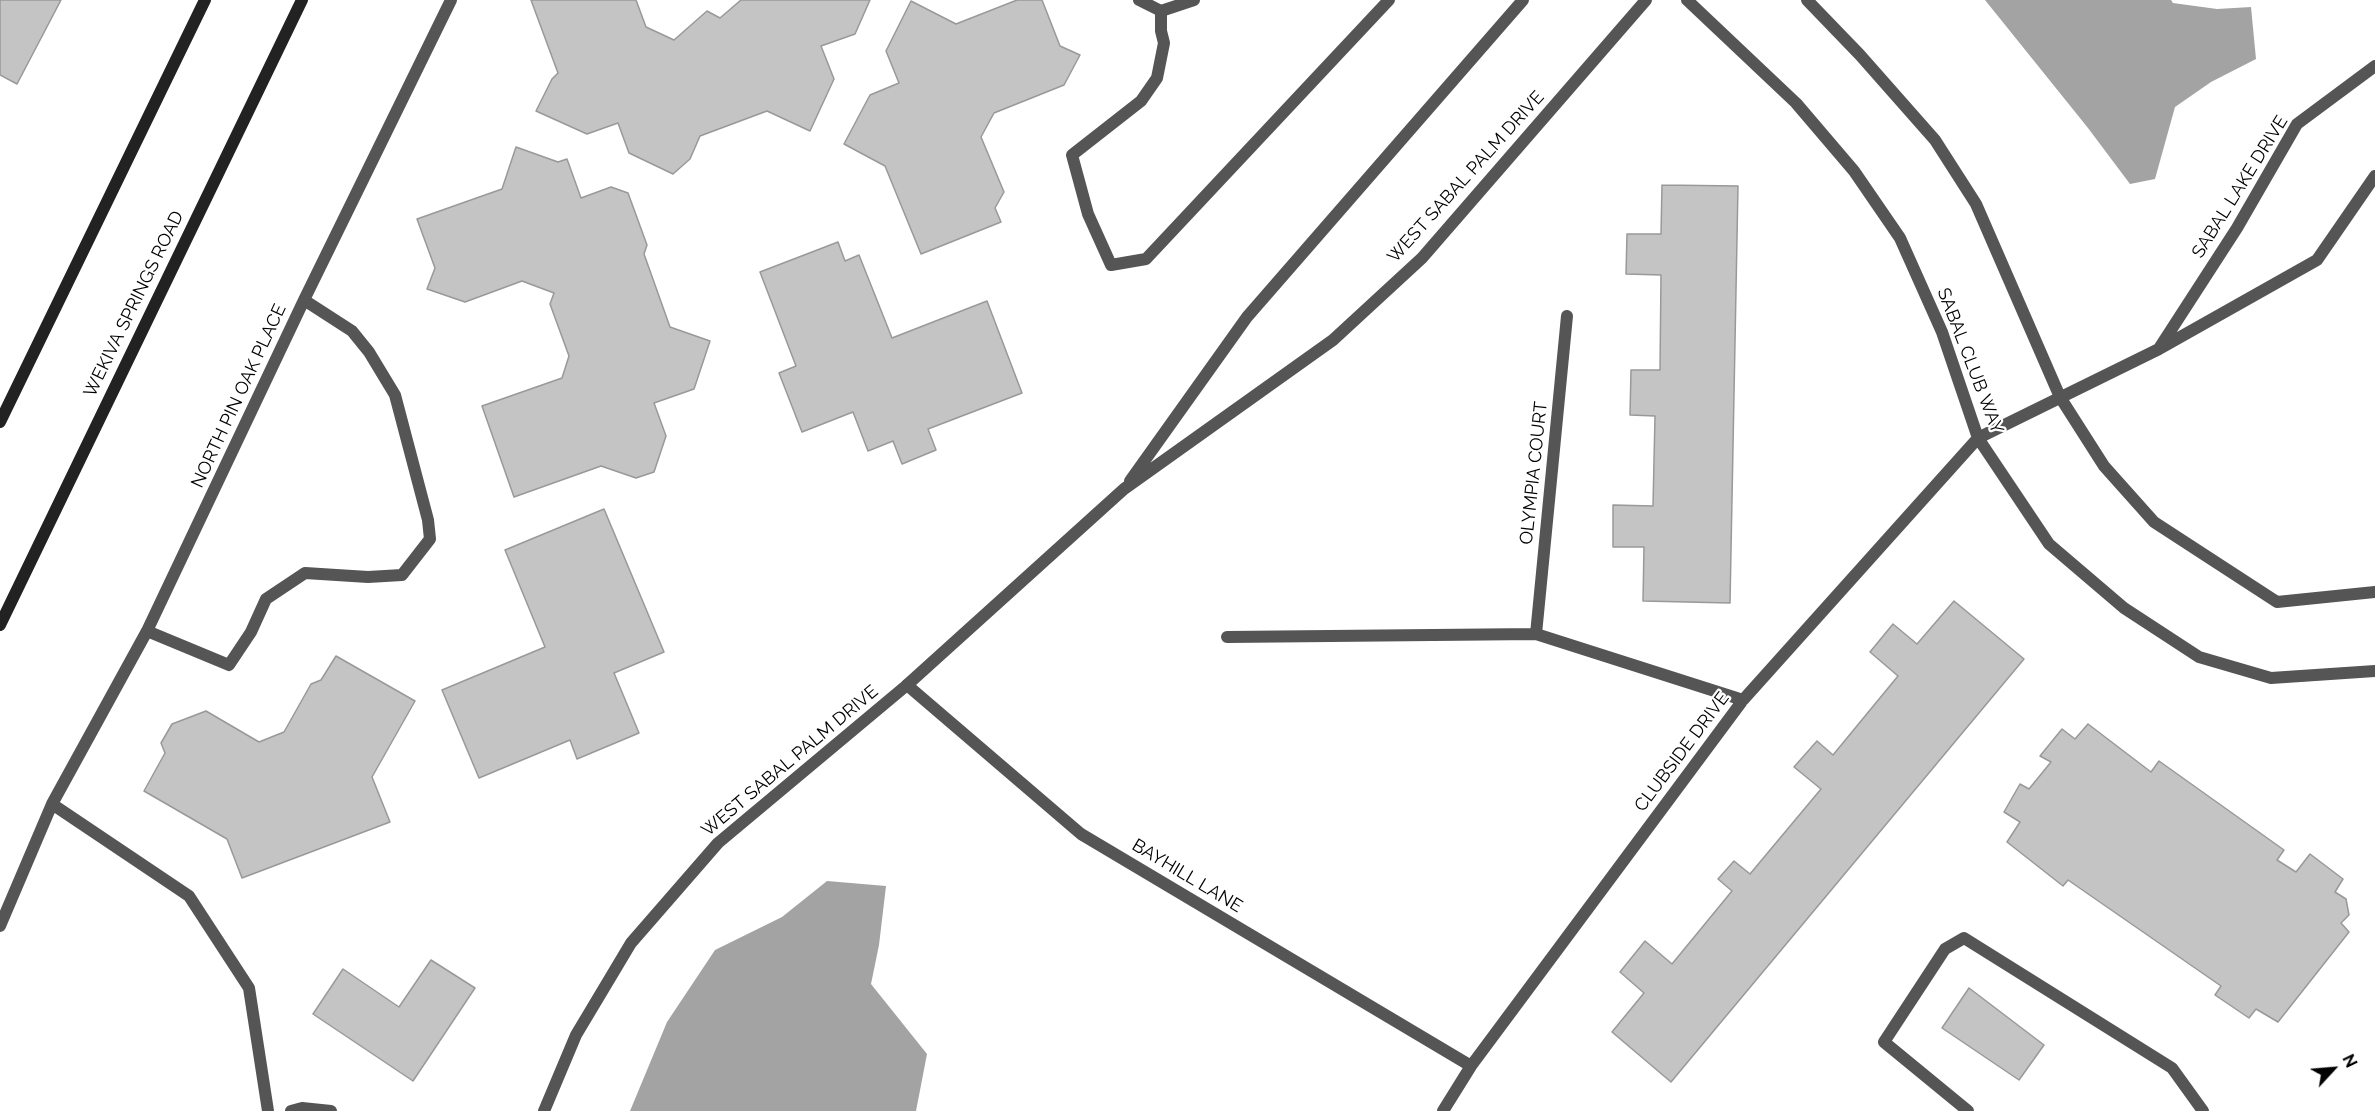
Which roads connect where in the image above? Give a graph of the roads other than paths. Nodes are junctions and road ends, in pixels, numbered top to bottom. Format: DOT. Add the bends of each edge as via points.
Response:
graph roads {
  1 [pos="205,0"];
  2 [pos="302,0"];
  3 [pos="451,0"];
  4 [pos="1139,0"];
  5 [pos="1194,0"];
  6 [pos="1389,0"];
  7 [pos="1523,0"];
  8 [pos="1646,0"];
  9 [pos="1687,0"];
  10 [pos="1807,0"];
  11 [pos="1161,11"];
  12 [pos="2375,66"];
  13 [pos="2375,176"];
  14 [pos="304,300"];
  15 [pos="1567,316"];
  16 [pos="2159,349"];
  17 [pos="2060,398"];
  18 [pos="0,422"];
  19 [pos="1978,438"];
  20 [pos="1124,489"];
  21 [pos="2375,592"];
  22 [pos="0,625"];
  23 [pos="147,631"];
  24 [pos="1536,634"];
  25 [pos="1227,637"];
  26 [pos="2375,671"];
  27 [pos="907,685"];
  28 [pos="1743,700"];
  29 [pos="52,804"];
  30 [pos="0,926"];
  31 [pos="1471,1066"];
  32 [pos="268,1111"];
  33 [pos="291,1111"];
  34 [pos="331,1111"];
  35 [pos="544,1111"];
  36 [pos="1443,1111"];
  37 [pos="1968,1111"];
  38 [pos="2203,1111"];
  1 -- 18 [label="main road"];
  2 -- 22 [label="main road, WEKIVA SPRINGS ROAD"];
  3 -- 14 [label="street, NORTH PIN OAK PLACE"];
  4 -- 11 [label="street"];
  5 -- 11 [label="street"];
  6 -- 11 [label="street" via="1146,259 1111,264 1088,214 1072,155 1141,101 1157,78 1164,43"];
  7 -- 20 [label="street, WEST SABAL PALM DRIVE" via="1246,317"];
  8 -- 20 [label="street, WEST SABAL PALM DRIVE" via="1422,258 1333,340"];
  9 -- 19 [label="street, SABAL CLUB WAY" via="1796,103 1854,171 1900,238 1942,332"];
  10 -- 17 [label="street" via="1935,140 1976,204"];
  12 -- 16 [label="street, SABAL LAKE DRIVE" via="2297,124 2237,228"];
  13 -- 16 [label="street" via="2317,260"];
  14 -- 23 [label="street, NORTH PIN OAK PLACE"];
  14 -- 23 [label="street" via="352,332 395,395 430,539 402,575 305,573 266,599 251,632 229,665"];
  15 -- 24 [label="street, OLYMPIA COURT"];
  16 -- 17 [label="street"];
  17 -- 19 [label="street"];
  17 -- 21 [label="street" via="2104,466 2154,522 2277,602"];
  19 -- 26 [label="street, SABAL CLUB WAY" via="2049,544 2124,608 2199,657 2271,678"];
  19 -- 28 [label="street, CLUBSIDE DRIVE"];
  20 -- 27 [label="street, WEST SABAL PALM DRIVE"];
  23 -- 29 [label="street, NORTH PIN OAK PLACE"];
  24 -- 25 [label="street"];
  24 -- 28 [label="street"];
  27 -- 31 [label="street, BAYHILL LANE" via="1081,834"];
  27 -- 35 [label="street, WEST SABAL PALM DRIVE" via="718,843 631,943 576,1035"];
  28 -- 31 [label="street, CLUBSIDE DRIVE"];
  29 -- 30 [label="street, NORTH PIN OAK PLACE"];
  29 -- 32 [label="street" via="189,896 249,988"];
  31 -- 36 [label="street, CLUBSIDE DRIVE"];
  33 -- 34 [label="street"];
  37 -- 38 [label="street" via="1884,1042 1945,949 1964,938 2172,1068"];
}
